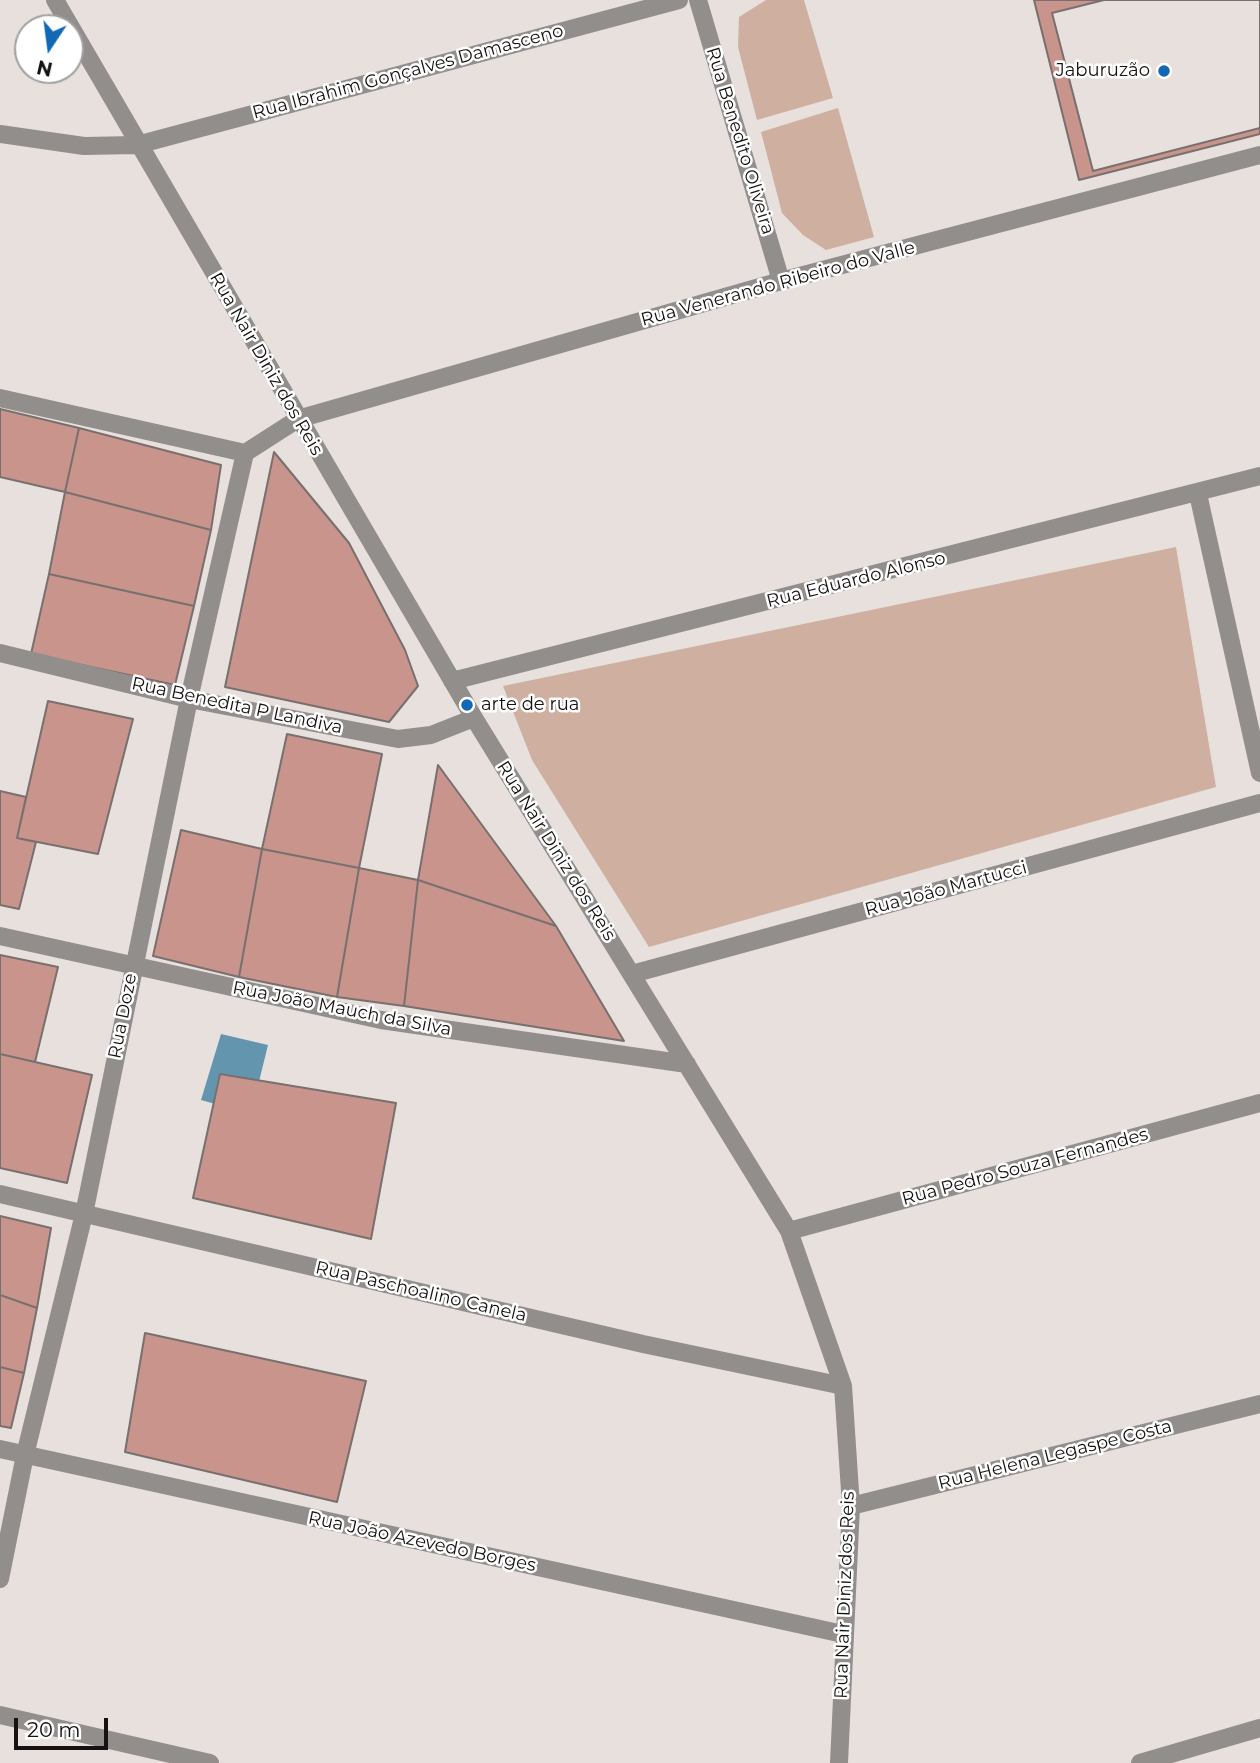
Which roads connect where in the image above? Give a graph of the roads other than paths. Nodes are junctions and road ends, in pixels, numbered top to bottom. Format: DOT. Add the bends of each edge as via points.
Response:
graph roads {
  1 [pos="55,0"];
  2 [pos="679,0"];
  3 [pos="698,0"];
  4 [pos="0,134"];
  5 [pos="137,145"];
  6 [pos="1260,155"];
  7 [pos="781,281"];
  8 [pos="0,398"];
  9 [pos="298,419"];
  10 [pos="245,453"];
  11 [pos="1260,476"];
  12 [pos="1198,494"];
  13 [pos="0,653"];
  14 [pos="452,681"];
  15 [pos="189,699"];
  16 [pos="474,718"];
  17 [pos="1260,774"];
  18 [pos="1260,803"];
  19 [pos="0,936"];
  20 [pos="133,967"];
  21 [pos="632,974"];
  22 [pos="687,1064"];
  23 [pos="1260,1103"];
  24 [pos="0,1194"];
  25 [pos="84,1214"];
  26 [pos="789,1231"];
  27 [pos="843,1386"];
  28 [pos="1260,1404"];
  29 [pos="0,1449"];
  30 [pos="25,1455"];
  31 [pos="850,1506"];
  32 [pos="0,1578"];
  33 [pos="843,1634"];
  34 [pos="0,1715"];
  35 [pos="1260,1728"];
  36 [pos="210,1763"];
  37 [pos="839,1763"];
  38 [pos="1140,1763"];
  1 -- 5 [label="street, Rua Nair Diniz dos Reis"];
  2 -- 5 [label="street, Rua Ibrahim Gonçalves Damasceno"];
  3 -- 7 [label="street, Rua Benedito Oliveira"];
  4 -- 5 [label="street, Rua Ibrahim Gonçalves Damasceno" via="84,146"];
  5 -- 9 [label="street, Rua Nair Diniz dos Reis"];
  6 -- 7 [label="street, Rua Venerando Ribeiro do Valle"];
  7 -- 9 [label="street, Rua Venerando Ribeiro do Valle"];
  8 -- 10 [label="street"];
  9 -- 10 [label="street, Rua Venerando Ribeiro do Valle"];
  9 -- 14 [label="street, Rua Nair Diniz dos Reis"];
  10 -- 15 [label="street, Rua Doze"];
  11 -- 12 [label="street, Rua Eduardo Alonso"];
  12 -- 14 [label="street, Rua Eduardo Alonso"];
  12 -- 17 [label="street"];
  13 -- 15 [label="street, Rua Benedita P Landiva"];
  14 -- 16 [label="street, Rua Nair Diniz dos Reis"];
  15 -- 16 [label="street, Rua Benedita P Landiva" via="398,739 431,735"];
  15 -- 20 [label="street, Rua Doze"];
  16 -- 21 [label="street, Rua Nair Diniz dos Reis"];
  18 -- 21 [label="street, Rua João Martucci"];
  19 -- 20 [label="street, Rua João Mauch da Silva"];
  20 -- 22 [label="street, Rua João Mauch da Silva" via="381,1020"];
  20 -- 25 [label="street, Rua Doze"];
  21 -- 22 [label="street, Rua Nair Diniz dos Reis"];
  22 -- 26 [label="street, Rua Nair Diniz dos Reis"];
  23 -- 26 [label="street, Rua Pedro Souza Fernandes"];
  24 -- 25 [label="street, Rua Paschoalino Canela"];
  25 -- 27 [label="street, Rua Paschoalino Canela"];
  25 -- 30 [label="street, Rua Doze"];
  26 -- 27 [label="street, Rua Nair Diniz dos Reis"];
  27 -- 31 [label="street, Rua Nair Diniz dos Reis"];
  28 -- 31 [label="street, Rua Helena Legaspe Costa"];
  29 -- 30 [label="street, Rua João Azevedo Borges"];
  30 -- 32 [label="street, Rua Doze"];
  30 -- 33 [label="street, Rua João Azevedo Borges"];
  31 -- 33 [label="street, Rua Nair Diniz dos Reis"];
  33 -- 37 [label="street, Rua Nair Diniz dos Reis"];
  34 -- 36 [label="street"];
  35 -- 38 [label="street"];
}
